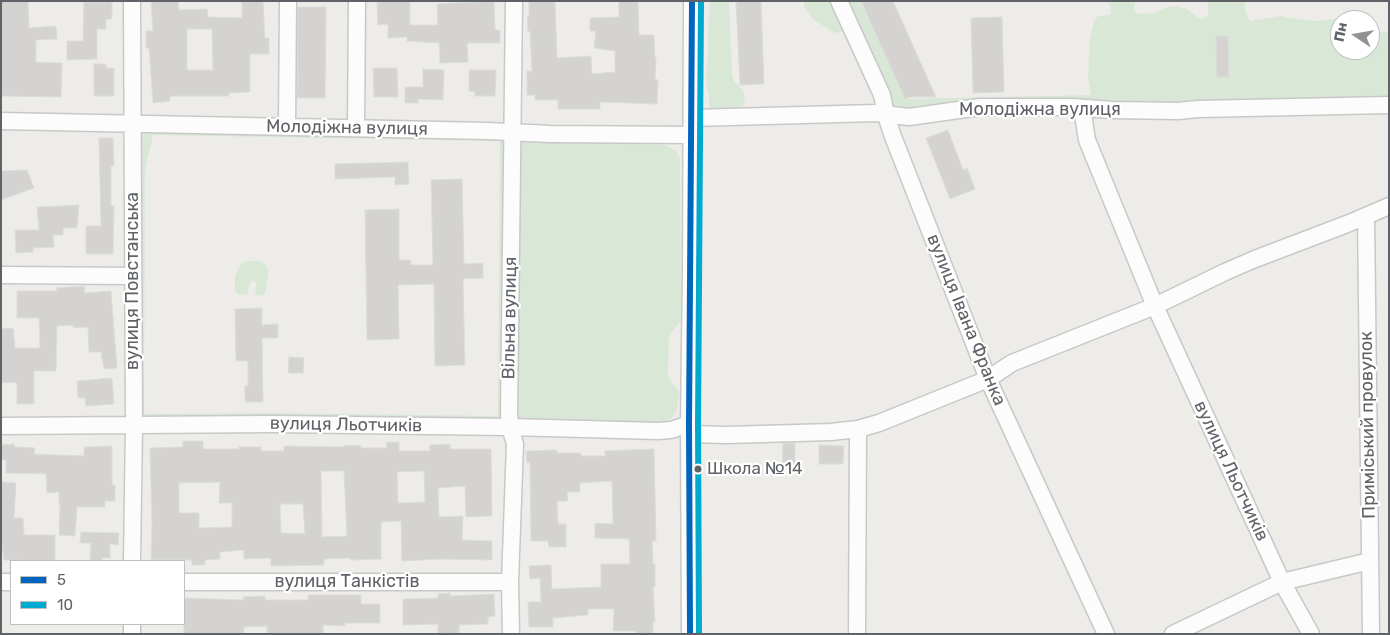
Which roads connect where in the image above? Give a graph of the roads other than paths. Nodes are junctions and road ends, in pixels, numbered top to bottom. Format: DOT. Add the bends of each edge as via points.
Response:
graph roads {
  1 [pos="132,1"];
  2 [pos="288,1"];
  3 [pos="357,1"];
  4 [pos="514,1"];
  5 [pos="692,1"];
  6 [pos="839,1"];
  7 [pos="1389,105"];
  8 [pos="1082,108"];
  9 [pos="886,115"];
  10 [pos="692,118"];
  11 [pos="1,121"];
  12 [pos="132,124"];
  13 [pos="287,126"];
  14 [pos="356,128"];
  15 [pos="513,131"];
  16 [pos="692,135"];
  17 [pos="1389,206"];
  18 [pos="1366,216"];
  19 [pos="1,275"];
  20 [pos="132,276"];
  21 [pos="1154,306"];
  22 [pos="988,379"];
  23 [pos="134,425"];
  24 [pos="1,426"];
  25 [pos="510,427"];
  26 [pos="689,429"];
  27 [pos="858,429"];
  28 [pos="132,560"];
  29 [pos="1370,562"];
  30 [pos="185,582"];
  31 [pos="510,582"];
  32 [pos="1282,582"];
  33 [pos="511,634"];
  34 [pos="690,634"];
  35 [pos="857,634"];
  36 [pos="1106,634"];
  37 [pos="1173,634"];
  38 [pos="1311,634"];
  39 [pos="1371,634"];
  1 -- 12 [label="street, вулиця Повстанська"];
  2 -- 13 [label="street"];
  3 -- 14 [label="street"];
  4 -- 15 [label="street, Вільна вулиця"];
  5 -- 10 [label="street"];
  6 -- 9 [label="street, вулиця Івана Франка" via="882,95"];
  7 -- 8 [label="street, Молодіжна вулиця" via="1178,111"];
  8 -- 9 [label="street, Молодіжна вулиця" via="980,107 909,117"];
  8 -- 21 [label="street, вулиця Льотчиків" via="1087,140"];
  9 -- 10 [label="street, Молодіжна вулиця"];
  9 -- 22 [label="street, вулиця Івана Франка"];
  10 -- 16 [label="street"];
  11 -- 12 [label="street, Молодіжна вулиця"];
  12 -- 13 [label="street, Молодіжна вулиця"];
  12 -- 20 [label="street, вулиця Повстанська"];
  13 -- 14 [label="street, Молодіжна вулиця"];
  14 -- 15 [label="street, Молодіжна вулиця"];
  15 -- 16 [label="street, Молодіжна вулиця"];
  15 -- 25 [label="street, Вільна вулиця"];
  16 -- 26 [label="street"];
  17 -- 18 [label="street, вулиця Льотчиків"];
  18 -- 21 [label="street, вулиця Льотчиків" via="1248,262"];
  18 -- 29 [label="street, Приміський провулок"];
  19 -- 20 [label="street"];
  20 -- 23 [label="street, вулиця Повстанська"];
  21 -- 22 [label="street, вулиця Льотчиків" via="1012,363"];
  21 -- 32 [label="street, вулиця Льотчиків"];
  22 -- 27 [label="street, вулиця Льотчиків"];
  22 -- 36 [label="street, вулиця Івана Франка"];
  23 -- 24 [label="street, вулиця Льотчиків"];
  23 -- 25 [label="street, вулиця Льотчиків"];
  23 -- 28 [label="street, вулиця Повстанська"];
  25 -- 26 [label="street, вулиця Льотчиків"];
  25 -- 31 [label="street, Вільна вулиця" via="515,444"];
  26 -- 27 [label="street, вулиця Льотчиків" via="727,435"];
  26 -- 34 [label="street"];
  27 -- 35 [label="street"];
  29 -- 32 [label="street"];
  29 -- 39 [label="street, Приміський провулок"];
  30 -- 31 [label="street, вулиця Танкістів"];
  31 -- 33 [label="street, Вільна вулиця"];
  32 -- 37 [label="street"];
  32 -- 38 [label="street, вулиця Льотчиків"];
}
